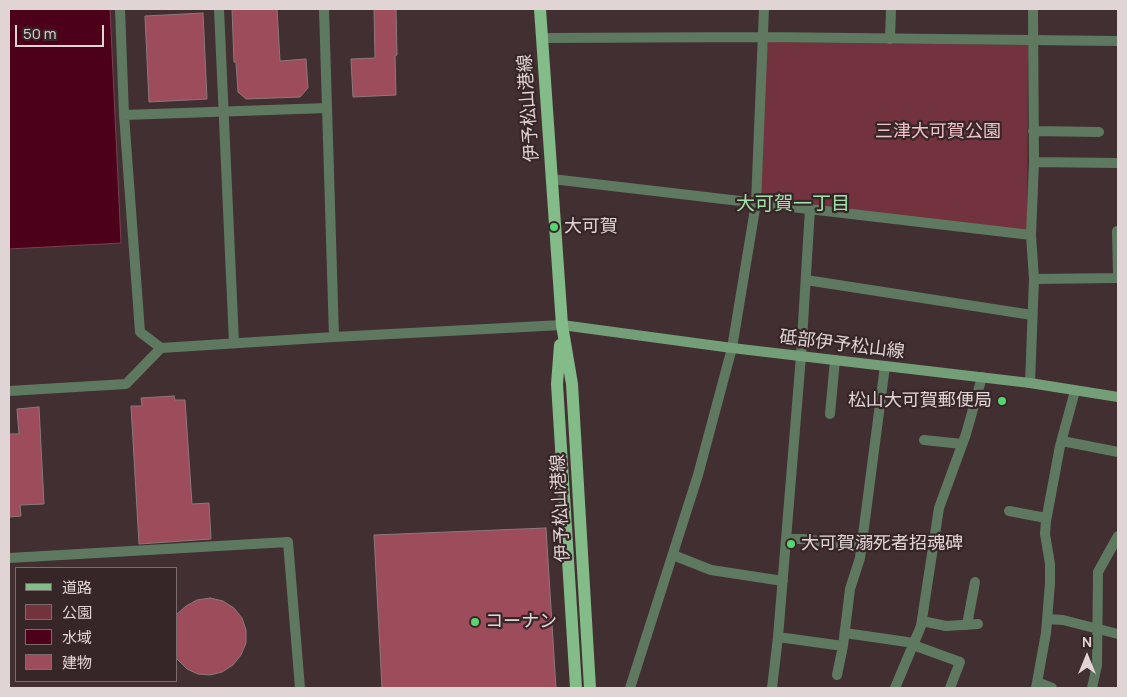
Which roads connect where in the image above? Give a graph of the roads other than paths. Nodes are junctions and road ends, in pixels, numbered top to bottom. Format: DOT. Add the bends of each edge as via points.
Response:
graph roads {
  1 [pos="120,9"];
  2 [pos="219,9"];
  3 [pos="324,9"];
  4 [pos="540,9"];
  5 [pos="764,9"];
  6 [pos="890,9"];
  7 [pos="1033,9"];
  8 [pos="763,37"];
  9 [pos="542,38"];
  10 [pos="890,39"];
  11 [pos="1033,41"];
  12 [pos="1118,41"];
  13 [pos="327,108"];
  14 [pos="224,112"];
  15 [pos="124,115"];
  16 [pos="1033,131"];
  17 [pos="1099,132"];
  18 [pos="1034,162"];
  19 [pos="1118,162"];
  20 [pos="552,179"];
  21 [pos="756,203"];
  22 [pos="810,209"];
  23 [pos="1117,231"];
  24 [pos="1031,236"];
  25 [pos="1118,277"];
  26 [pos="1034,279"];
  27 [pos="806,280"];
  28 [pos="1032,315"];
  29 [pos="562,325"];
  30 [pos="334,337"];
  31 [pos="234,343"];
  32 [pos="161,348"];
  33 [pos="732,348"];
  34 [pos="801,356"];
  35 [pos="835,360"];
  36 [pos="885,366"];
  37 [pos="982,377"];
  38 [pos="1030,383"];
  39 [pos="9,391"];
  40 [pos="1075,391"];
  41 [pos="1118,397"];
  42 [pos="830,414"];
  43 [pos="924,440"];
  44 [pos="1062,441"];
  45 [pos="962,444"];
  46 [pos="1118,452"];
  47 [pos="1009,512"];
  48 [pos="1046,518"];
  49 [pos="1118,536"];
  50 [pos="786,539"];
  51 [pos="862,546"];
  52 [pos="674,554"];
  53 [pos="9,558"];
  54 [pos="783,581"];
  55 [pos="975,582"];
  56 [pos="1047,619"];
  57 [pos="922,621"];
  58 [pos="1098,629"];
  59 [pos="845,632"];
  60 [pos="1118,634"];
  61 [pos="778,637"];
  62 [pos="914,644"];
  63 [pos="843,646"];
  64 [pos="837,675"];
  65 [pos="1037,685"];
  66 [pos="300,688"];
  67 [pos="576,688"];
  68 [pos="590,688"];
  69 [pos="630,688"];
  70 [pos="772,688"];
  71 [pos="896,688"];
  72 [pos="950,688"];
  73 [pos="1052,688"];
  74 [pos="1092,688"];
  1 -- 15 [label="street"];
  2 -- 14 [label="street"];
  3 -- 13 [label="street"];
  4 -- 9 [label="main road, 伊予松山港線"];
  5 -- 8 [label="street"];
  6 -- 10 [label="street"];
  7 -- 11 [label="street"];
  8 -- 9 [label="street"];
  8 -- 10 [label="street"];
  8 -- 21 [label="street"];
  9 -- 20 [label="main road, 伊予松山港線"];
  10 -- 11 [label="street"];
  11 -- 12 [label="street"];
  11 -- 16 [label="street"];
  13 -- 14 [label="street"];
  13 -- 30 [label="street"];
  14 -- 15 [label="street"];
  14 -- 31 [label="street"];
  15 -- 32 [label="street" via="140,332"];
  16 -- 17 [label="street"];
  16 -- 18 [label="street"];
  18 -- 19 [label="street"];
  18 -- 24 [label="street"];
  20 -- 21 [label="street"];
  20 -- 29 [label="main road, 伊予松山港線"];
  21 -- 22 [label="street"];
  21 -- 33 [label="street"];
  22 -- 24 [label="street"];
  22 -- 27 [label="street"];
  23 -- 25 [label="street"];
  24 -- 26 [label="street"];
  25 -- 26 [label="street"];
  26 -- 28 [label="street"];
  27 -- 28 [label="street"];
  27 -- 34 [label="street"];
  28 -- 38 [label="street"];
  29 -- 30 [label="street"];
  29 -- 33 [label="main road, 砥部伊予松山線"];
  29 -- 67 [label="main road, 伊予松山港線" via="557,384"];
  29 -- 68 [label="main road, 伊予松山港線" via="572,384"];
  30 -- 31 [label="street"];
  31 -- 32 [label="street"];
  32 -- 39 [label="street" via="126,384"];
  33 -- 34 [label="main road, 砥部伊予松山線"];
  33 -- 52 [label="street"];
  34 -- 35 [label="main road, 砥部伊予松山線"];
  34 -- 50 [label="street"];
  35 -- 36 [label="main road, 砥部伊予松山線"];
  35 -- 42 [label="street"];
  36 -- 37 [label="main road, 砥部伊予松山線"];
  36 -- 51 [label="street"];
  37 -- 38 [label="main road, 砥部伊予松山線"];
  37 -- 45 [label="street"];
  38 -- 40 [label="main road, 砥部伊予松山線"];
  40 -- 41 [label="main road, 砥部伊予松山線"];
  40 -- 44 [label="street"];
  43 -- 45 [label="street"];
  44 -- 46 [label="street"];
  44 -- 48 [label="street"];
  45 -- 57 [label="street" via="939,508"];
  47 -- 48 [label="street"];
  48 -- 56 [label="street" via="1050,564"];
  49 -- 58 [label="street" via="1098,572"];
  50 -- 51 [label="street" via="804,538"];
  50 -- 54 [label="street"];
  51 -- 59 [label="street" via="850,589"];
  52 -- 54 [label="street" via="711,570"];
  52 -- 69 [label="street"];
  53 -- 66 [label="street" via="288,542"];
  54 -- 61 [label="street"];
  55 -- 57 [label="street" via="972,624 946,626"];
  56 -- 58 [label="street"];
  56 -- 65 [label="street"];
  57 -- 62 [label="street"];
  58 -- 60 [label="street"];
  58 -- 74 [label="street" via="1097,665"];
  59 -- 62 [label="street"];
  59 -- 63 [label="street"];
  61 -- 63 [label="street"];
  61 -- 70 [label="street"];
  62 -- 71 [label="street"];
  62 -- 72 [label="street" via="960,662"];
  63 -- 64 [label="street"];
  65 -- 73 [label="street"];
}
